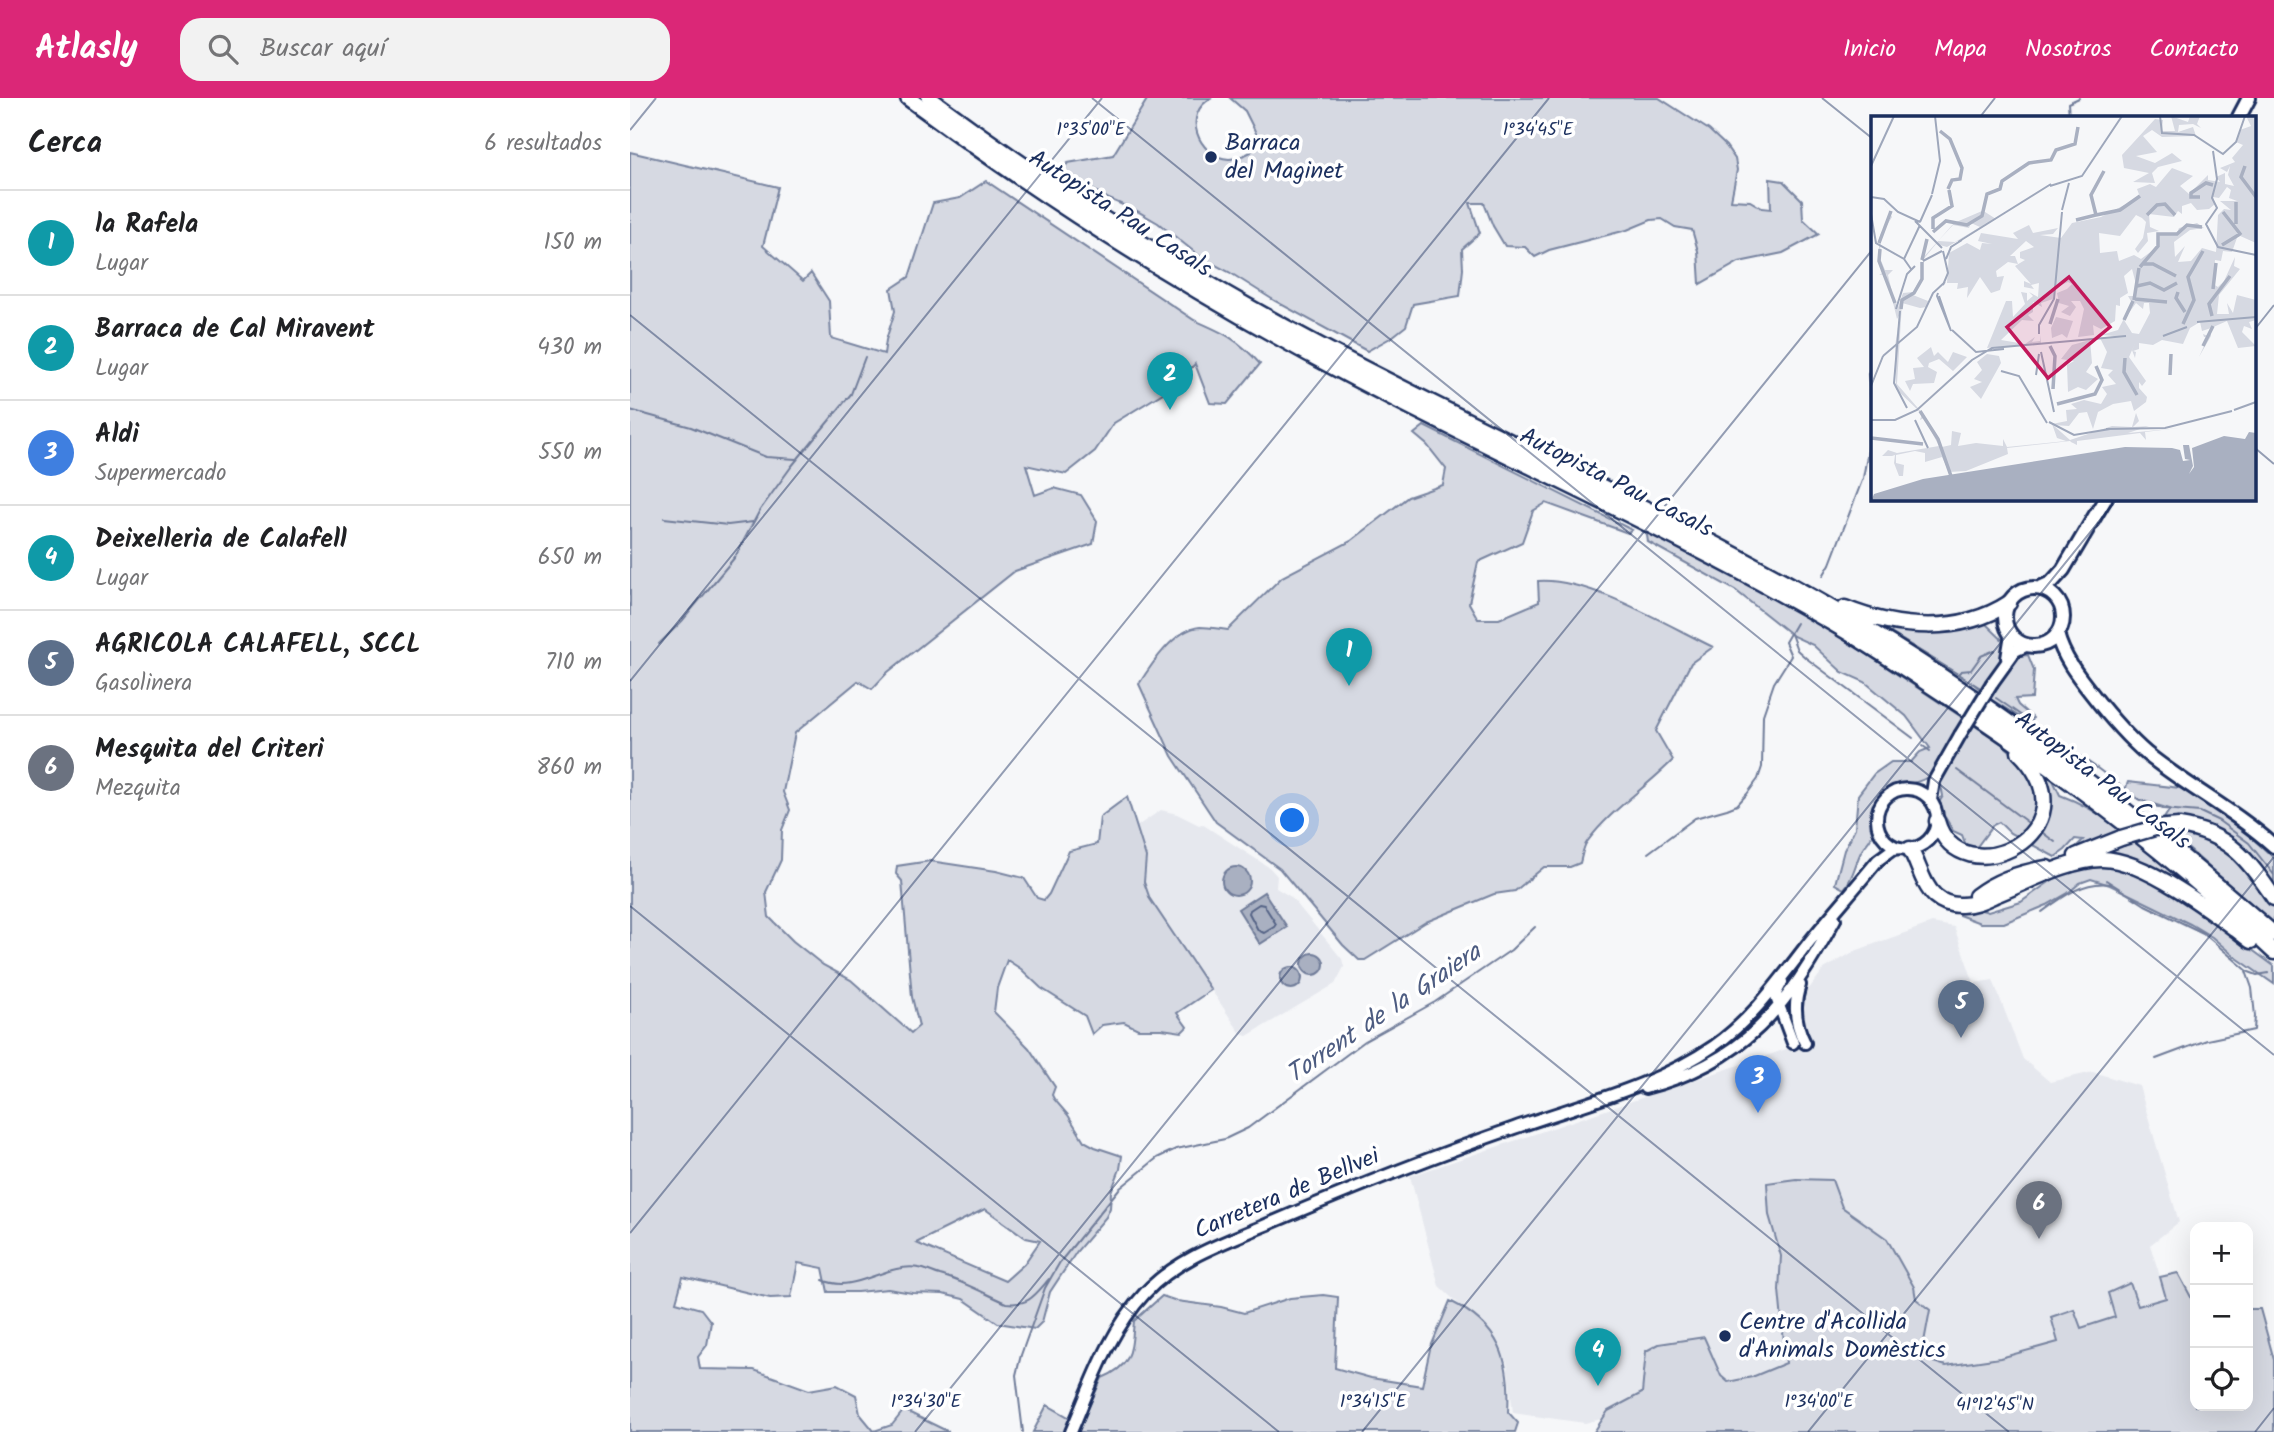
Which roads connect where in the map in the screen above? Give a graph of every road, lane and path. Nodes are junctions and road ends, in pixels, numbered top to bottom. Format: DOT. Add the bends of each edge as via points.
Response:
graph roads {
  1 [pos="908,98"];
  2 [pos="929,98"];
  3 [pos="2249,98"];
  4 [pos="2240,116"];
  5 [pos="2104,500"];
  6 [pos="2063,570"];
  7 [pos="2040,589"];
  8 [pos="1816,599"];
  9 [pos="2057,599"];
  10 [pos="2009,603"];
  11 [pos="2011,634"];
  12 [pos="2057,634"];
  13 [pos="2042,644"];
  14 [pos="2028,645"];
  15 [pos="2068,661"];
  16 [pos="2004,664"];
  17 [pos="2002,733"];
  18 [pos="1939,768"];
  19 [pos="1915,790"];
  20 [pos="1931,800"];
  21 [pos="1937,821"];
  22 [pos="1881,832"];
  23 [pos="2274,846"];
  24 [pos="1911,847"];
  25 [pos="1878,860"];
  26 [pos="2274,898"];
  27 [pos="1843,903"];
  28 [pos="2274,934"];
  29 [pos="1803,951"];
  30 [pos="2274,952"];
  31 [pos="2274,959"];
  32 [pos="1805,973"];
  33 [pos="1779,1007"];
  34 [pos="1747,1038"];
  35 [pos="1805,1043"];
  36 [pos="1605,1097"];
  37 [pos="1071,1432"];
  1 -- 17 [label="highway, Autopista Pau Casals" via="1047,197 1199,293 1350,376 1789,598"];
  2 -- 8 [label="highway, Autopista Pau Casals" via="1108,222 1278,323"];
  3 -- 4 [label="main road"];
  5 -- 6 [label="main road"];
  6 -- 7 [label="main road"];
  6 -- 9 [label="main road"];
  7 -- 9 [label="main road"];
  7 -- 10 [label="main road" via="2022,591"];
  8 -- 10 [label="highway" via="1873,618 1916,625 1975,619"];
  8 -- 28 [label="highway, Autopista Pau Casals" via="1937,673 2046,748 2168,842"];
  9 -- 12 [label="main road" via="2063,614"];
  10 -- 11 [label="main road" via="2006,616"];
  11 -- 14 [label="main road"];
  11 -- 16 [label="main road"];
  12 -- 13 [label="main road"];
  12 -- 15 [label="main road"];
  13 -- 14 [label="main road"];
  13 -- 15 [label="main road"];
  14 -- 16 [label="main road"];
  15 -- 23 [label="main road" via="2132,740"];
  16 -- 18 [label="main road, bridge"];
  17 -- 21 [label="highway" via="2033,768 2043,793 2033,831 2017,847 1984,855 1952,844"];
  17 -- 30 [label="highway, Autopista Pau Casals" via="2150,844"];
  18 -- 19 [label="main road"];
  18 -- 20 [label="main road"];
  19 -- 20 [label="main road"];
  19 -- 22 [label="main road" via="1900,790 1879,808"];
  20 -- 21 [label="main road"];
  21 -- 24 [label="main road" via="1935,831"];
  22 -- 24 [label="main road" via="1889,842"];
  22 -- 25 [label="main road"];
  24 -- 25 [label="main road, Carretera de Bellvei" via="1893,849"];
  24 -- 26 [label="highway, bridge" via="1922,861 1930,885 1944,898 1959,902 1970,901 2011,877 2122,838 2179,826 2203,831 2230,845"];
  24 -- 31 [label="highway" via="1928,888 1941,900 1958,906 2090,859 2116,860 2141,869 2201,905"];
  25 -- 27 [label="main road, Carretera de Bellvei"];
  27 -- 29 [label="main road, Carretera de Bellvei"];
  27 -- 32 [label="main road, Carretera de Bellvei"];
  29 -- 33 [label="main road" via="1776,993"];
  29 -- 36 [label="main road, Carretera de Bellvei" via="1759,1004 1715,1046 1659,1076"];
  32 -- 33 [label="main road, Carretera de Bellvei"];
  32 -- 35 [label="main road" via="1796,1004 1798,1031"];
  33 -- 34 [label="main road, Carretera de Bellvei"];
  33 -- 34 [label="main road" via="1791,1045 1775,1026"];
  34 -- 36 [label="main road, Carretera de Bellvei" via="1700,1069"];
  36 -- 37 [label="main road, Carretera de Bellvei" via="1367,1182 1175,1268 1146,1291 1116,1329"];
}
